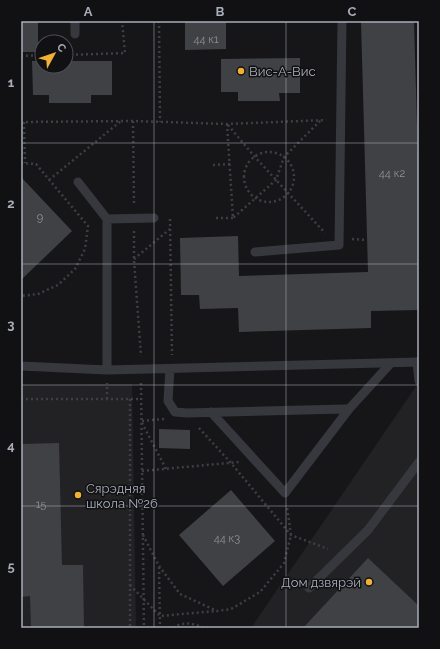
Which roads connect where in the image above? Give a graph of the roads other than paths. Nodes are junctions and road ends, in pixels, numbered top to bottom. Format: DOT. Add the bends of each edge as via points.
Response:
graph roads {
  1 [pos="75,21"];
  2 [pos="342,21"];
  3 [pos="75,34"];
  4 [pos="78,182"];
  5 [pos="154,218"];
  6 [pos="107,219"];
  7 [pos="255,252"];
  8 [pos="418,362"];
  9 [pos="391,363"];
  10 [pos="21,366"];
  11 [pos="170,369"];
  12 [pos="107,373"];
  13 [pos="419,381"];
  14 [pos="349,409"];
  15 [pos="211,412"];
  16 [pos="419,462"];
  17 [pos="308,588"];
  1 -- 3 [label="lane"];
  2 -- 7 [label="lane" via="339,245"];
  4 -- 6 [label="lane"];
  5 -- 6 [label="lane"];
  6 -- 12 [label="lane"];
  8 -- 9 [label="lane"];
  8 -- 13 [label="lane"];
  9 -- 11 [label="lane"];
  9 -- 14 [label="lane"];
  10 -- 12 [label="lane"];
  11 -- 12 [label="lane"];
  11 -- 15 [label="lane" via="168,401 175,412"];
  14 -- 15 [label="lane"];
  14 -- 15 [label="lane" via="285,492"];
  16 -- 17 [label="lane" via="368,530"];
}
